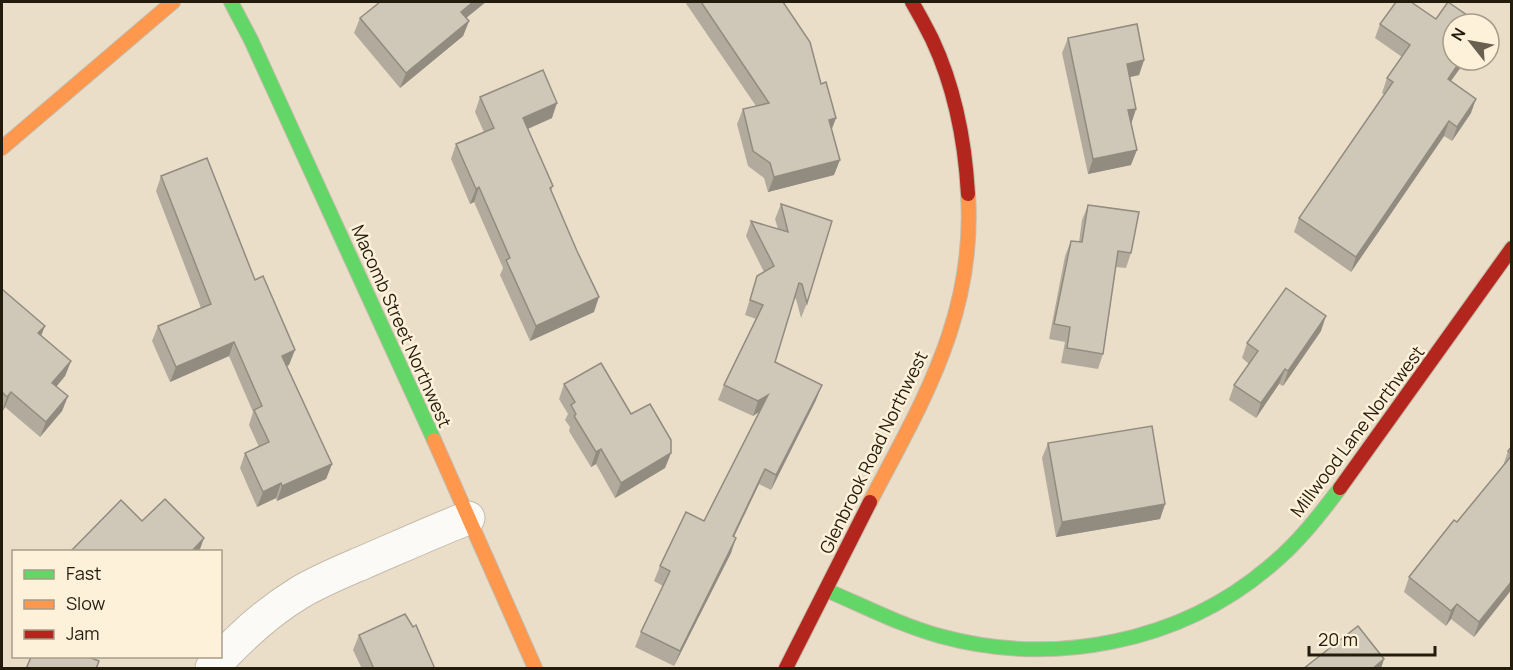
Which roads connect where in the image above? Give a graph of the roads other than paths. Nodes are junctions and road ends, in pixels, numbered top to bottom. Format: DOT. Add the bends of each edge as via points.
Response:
graph roads {
  1 [pos="173,2"];
  2 [pos="231,2"];
  3 [pos="912,2"];
  4 [pos="2,148"];
  5 [pos="1512,248"];
  6 [pos="468,518"];
  7 [pos="826,590"];
  8 [pos="212,669"];
  9 [pos="535,669"];
  10 [pos="786,669"];
  1 -- 4 [label="street"];
  2 -- 6 [label="street, Macomb Street Northwest"];
  3 -- 7 [label="street, Glenbrook Road Northwest" via="943,66 962,133 969,212 963,279 937,368"];
  5 -- 7 [label="street, Millwood Lane Northwest" via="1338,492 1303,532 1259,576 1183,621 1098,646 1018,649 923,631"];
  6 -- 8 [label="street" via="301,592 242,636"];
  6 -- 9 [label="street, Macomb Street Northwest"];
  7 -- 10 [label="street, Glenbrook Road Northwest"];
}
